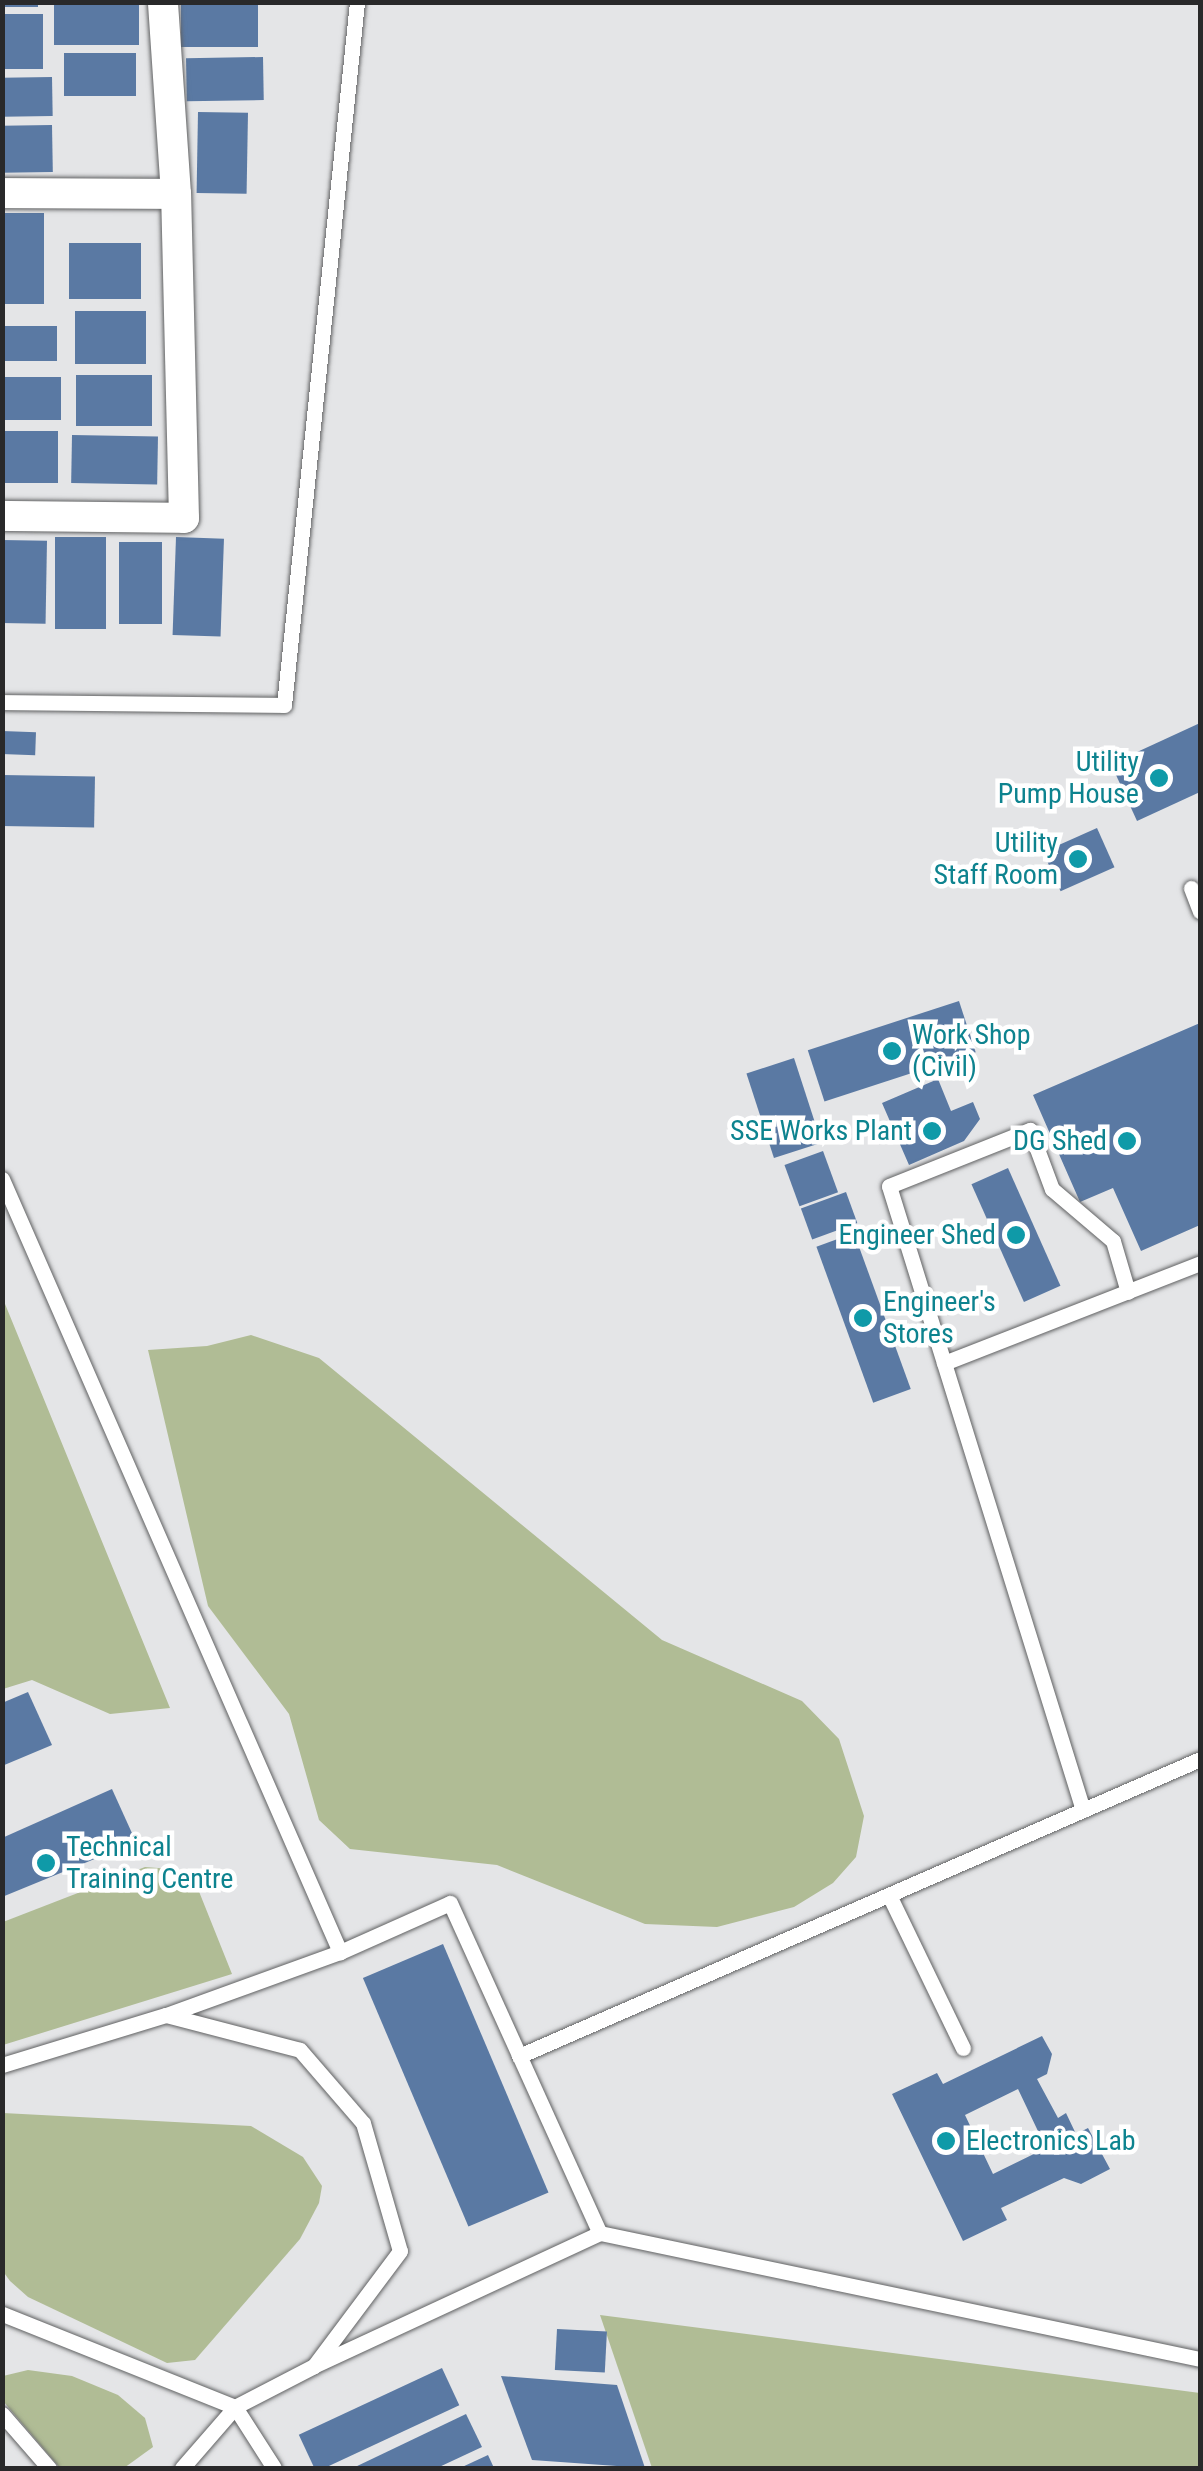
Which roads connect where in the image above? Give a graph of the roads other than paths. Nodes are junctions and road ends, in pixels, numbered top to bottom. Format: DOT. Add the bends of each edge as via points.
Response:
graph roads {
  1 [pos="163,2"];
  2 [pos="357,2"];
  3 [pos="2,193"];
  4 [pos="176,194"];
  5 [pos="2,516"];
  6 [pos="2,702"];
  7 [pos="1191,888"];
  8 [pos="1200,910"];
  9 [pos="2,1179"];
  10 [pos="1200,1264"];
  11 [pos="1128,1292"];
  12 [pos="944,1362"];
  13 [pos="1200,1759"];
  14 [pos="1083,1810"];
  15 [pos="889,1895"];
  16 [pos="340,1952"];
  17 [pos="166,2015"];
  18 [pos="963,2048"];
  19 [pos="520,2056"];
  20 [pos="2,2065"];
  21 [pos="600,2232"];
  22 [pos="2,2314"];
  23 [pos="1200,2359"];
  24 [pos="314,2366"];
  25 [pos="235,2407"];
  26 [pos="2,2414"];
  27 [pos="50,2468"];
  28 [pos="182,2468"];
  29 [pos="274,2468"];
  1 -- 4 [label="street"];
  2 -- 6 [label="lane" via="284,706"];
  3 -- 4 [label="street"];
  4 -- 5 [label="street" via="184,518"];
  7 -- 8 [label="lane"];
  9 -- 16 [label="lane"];
  10 -- 11 [label="lane"];
  11 -- 12 [label="lane"];
  11 -- 12 [label="lane" via="1113,1241 1052,1190 1030,1130 889,1186"];
  12 -- 14 [label="lane"];
  13 -- 14 [label="lane"];
  14 -- 15 [label="lane"];
  15 -- 18 [label="lane"];
  15 -- 19 [label="lane"];
  16 -- 17 [label="lane"];
  16 -- 19 [label="lane" via="450,1903"];
  17 -- 20 [label="lane"];
  17 -- 24 [label="lane" via="300,2050 363,2123 400,2250"];
  19 -- 21 [label="lane"];
  21 -- 23 [label="lane"];
  21 -- 24 [label="lane"];
  22 -- 25 [label="lane"];
  24 -- 25 [label="lane"];
  25 -- 28 [label="lane"];
  25 -- 29 [label="lane"];
  26 -- 27 [label="lane"];
}
